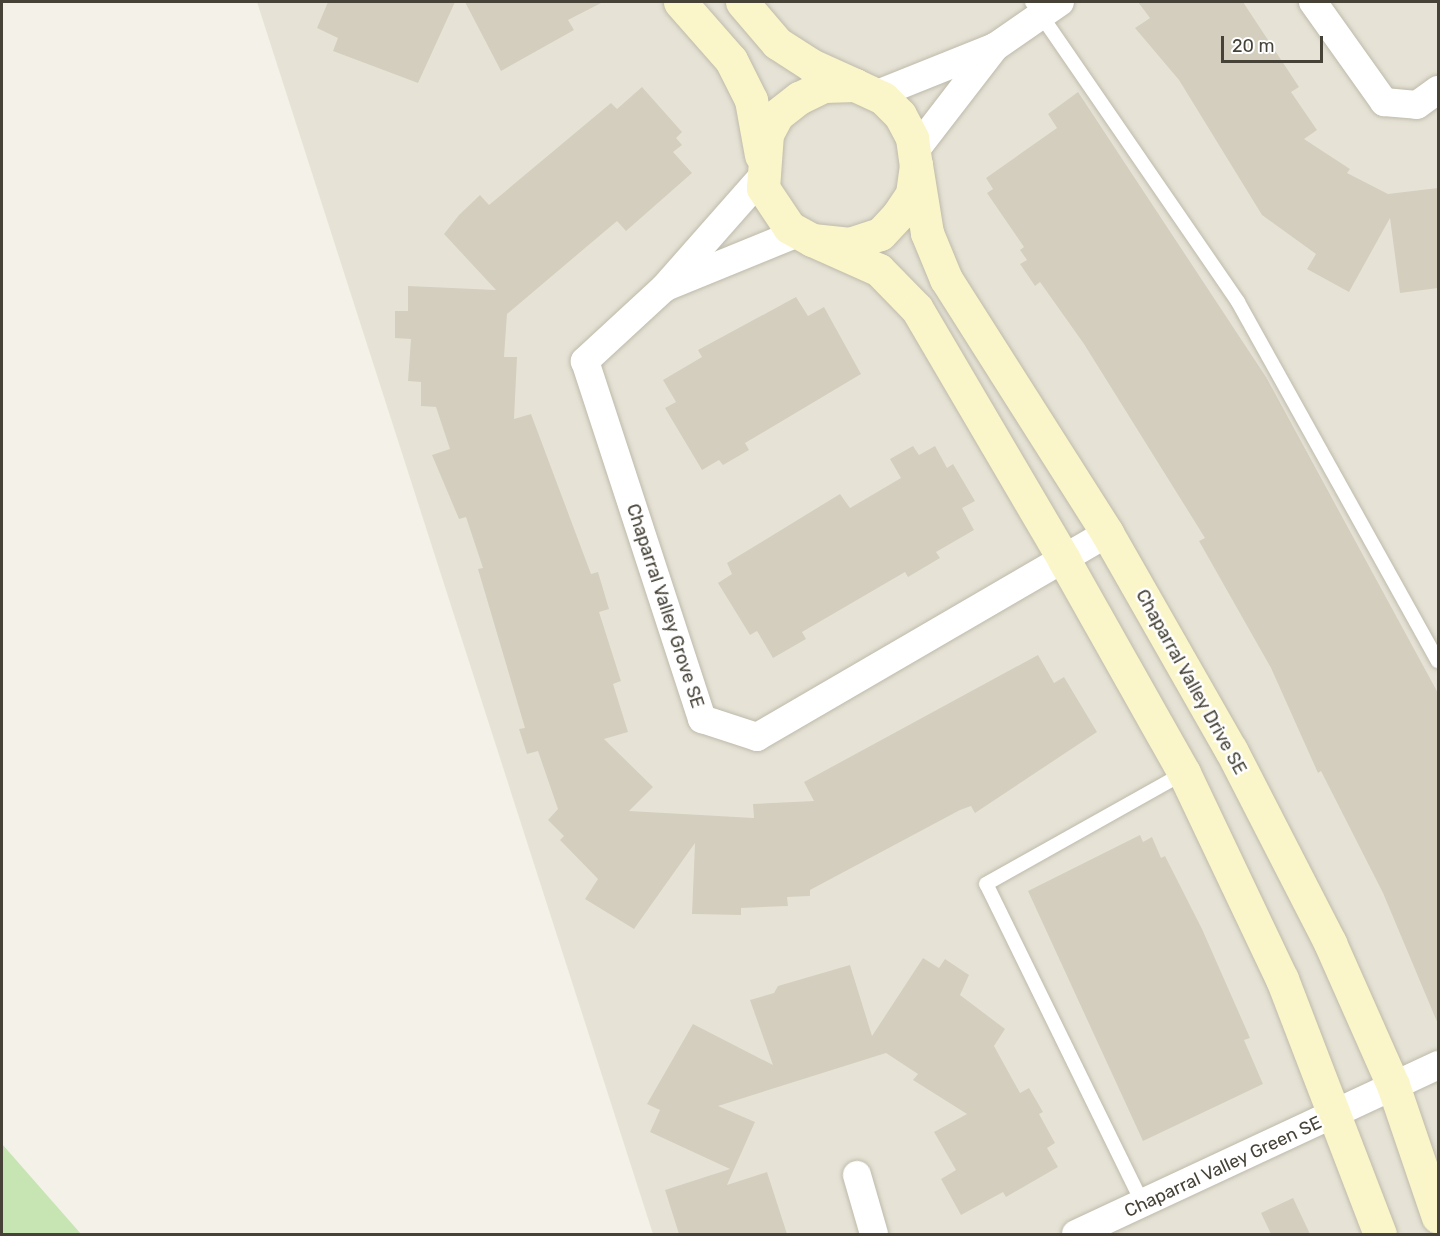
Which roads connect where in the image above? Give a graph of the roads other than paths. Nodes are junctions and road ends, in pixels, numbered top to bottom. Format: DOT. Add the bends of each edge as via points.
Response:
graph roads {
  1 [pos="680,2"];
  2 [pos="742,2"];
  3 [pos="1313,2"];
  4 [pos="1045,6"];
  5 [pos="995,46"];
  6 [pos="865,90"];
  7 [pos="1438,90"];
  8 [pos="915,158"];
  9 [pos="762,167"];
  10 [pos="805,237"];
  11 [pos="664,288"];
  12 [pos="1107,533"];
  13 [pos="1064,560"];
  14 [pos="1438,660"];
  15 [pos="1184,773"];
  16 [pos="1438,1065"];
  17 [pos="1393,1085"];
  18 [pos="1337,1115"];
  19 [pos="857,1175"];
  20 [pos="1143,1204"];
  21 [pos="1438,1217"];
  22 [pos="874,1234"];
  23 [pos="1076,1234"];
  24 [pos="1380,1234"];
  1 -- 9 [label="street" via="731,60 751,100"];
  2 -- 6 [label="street" via="777,43"];
  3 -- 7 [label="street" via="1384,102 1417,105"];
  4 -- 5 [label="street"];
  4 -- 14 [label="lane" via="1238,302"];
  5 -- 6 [label="street"];
  5 -- 8 [label="street"];
  6 -- 8 [label="street" via="900,115"];
  6 -- 9 [label="street" via="825,86 799,98 777,115"];
  8 -- 10 [label="street" via="912,194 880,234 850,244"];
  8 -- 12 [label="street, Chaparral Valley Drive SE" via="927,233 946,279"];
  9 -- 10 [label="street" via="763,188 777,211"];
  9 -- 11 [label="street, Chaparral Valley Grove SE"];
  10 -- 11 [label="street, Chaparral Valley Grove SE"];
  10 -- 13 [label="street" via="879,270 916,309"];
  11 -- 13 [label="street, Chaparral Valley Grove SE" via="585,361 702,719 757,736"];
  12 -- 13 [label="street, Chaparral Valley Grove SE"];
  12 -- 17 [label="street, Chaparral Valley Drive SE" via="1231,750 1330,943"];
  13 -- 15 [label="street"];
  15 -- 18 [label="street" via="1282,979"];
  15 -- 20 [label="lane" via="986,884"];
  16 -- 17 [label="street, Chaparral Valley Green SE"];
  17 -- 18 [label="street, Chaparral Valley Green SE"];
  17 -- 21 [label="street, Chaparral Valley Drive SE"];
  18 -- 20 [label="street, Chaparral Valley Green SE"];
  18 -- 24 [label="street"];
  19 -- 22 [label="street"];
  20 -- 23 [label="street, Chaparral Valley Green SE"];
}
